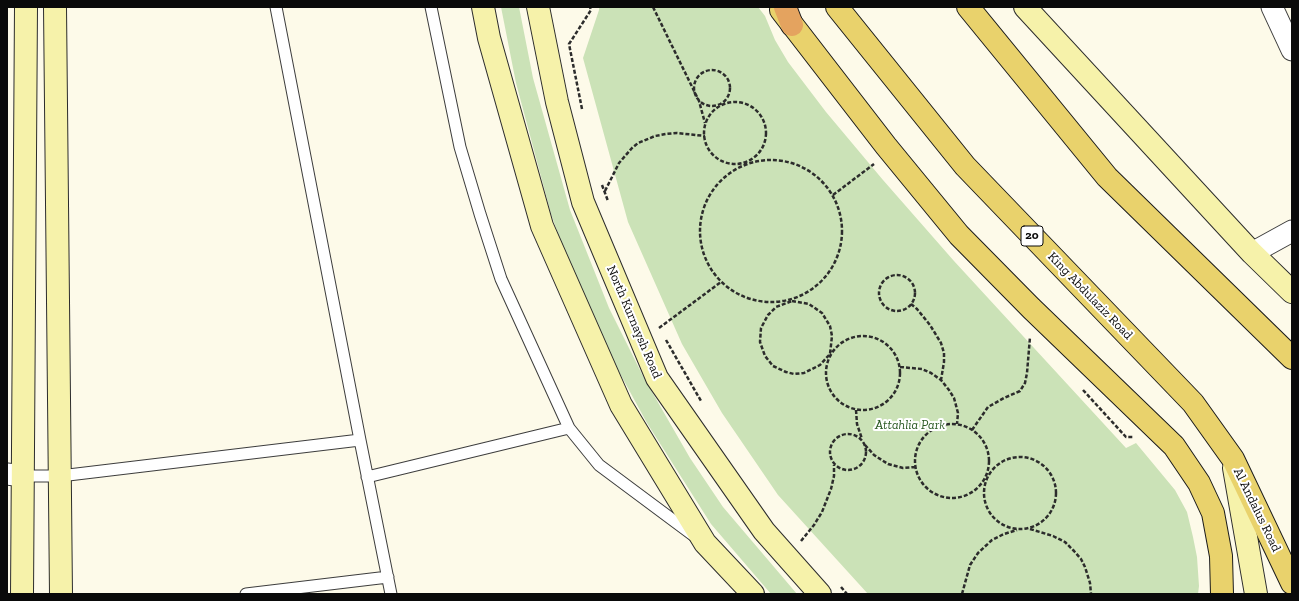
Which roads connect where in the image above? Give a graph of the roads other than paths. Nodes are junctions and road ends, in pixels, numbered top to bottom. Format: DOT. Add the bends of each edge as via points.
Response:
graph roads {
  1 [pos="26,7"];
  2 [pos="55,7"];
  3 [pos="276,7"];
  4 [pos="431,7"];
  5 [pos="483,7"];
  6 [pos="538,7"];
  7 [pos="780,7"];
  8 [pos="837,7"];
  9 [pos="968,7"];
  10 [pos="1026,7"];
  11 [pos="1272,7"];
  12 [pos="788,16"];
  13 [pos="1292,48"];
  14 [pos="1292,231"];
  15 [pos="1252,253"];
  16 [pos="1292,292"];
  17 [pos="1291,357"];
  18 [pos="569,428"];
  19 [pos="360,440"];
  20 [pos="1233,459"];
  21 [pos="15,475"];
  22 [pos="60,476"];
  23 [pos="367,477"];
  24 [pos="705,544"];
  25 [pos="388,577"];
  26 [pos="1292,583"];
  27 [pos="829,589"];
  28 [pos="22,594"];
  29 [pos="61,594"];
  30 [pos="246,594"];
  31 [pos="391,594"];
  32 [pos="753,594"];
  33 [pos="1222,594"];
  34 [pos="1256,594"];
  1 -- 21 [label="main road"];
  2 -- 22 [label="main road"];
  3 -- 19 [label="lane"];
  4 -- 18 [label="lane" via="460,148 482,222 501,279"];
  5 -- 24 [label="main road" via="489,38 542,226 621,405"];
  6 -- 27 [label="main road, North Kurnaysh Road" via="557,102 583,202 657,378 764,531"];
  7 -- 12 [label="main road"];
  8 -- 20 [label="main road, King Abdulaziz Road / 20" via="964,166 1192,403"];
  9 -- 17 [label="main road" via="1107,177"];
  10 -- 15 [label="main road"];
  11 -- 13 [label="street"];
  12 -- 33 [label="main road" via="886,146 959,235 1174,446 1199,483 1213,513 1221,556"];
  14 -- 15 [label="street"];
  15 -- 16 [label="main road"];
  18 -- 23 [label="lane"];
  18 -- 24 [label="lane" via="599,465"];
  19 -- 22 [label="lane"];
  19 -- 23 [label="lane"];
  20 -- 26 [label="main road, Al Andalus Road"];
  20 -- 34 [label="main road"];
  21 -- 22 [label="lane"];
  21 -- 28 [label="main road"];
  22 -- 29 [label="main road"];
  23 -- 25 [label="lane"];
  24 -- 32 [label="main road"];
  25 -- 30 [label="lane"];
  25 -- 31 [label="lane"];
}
